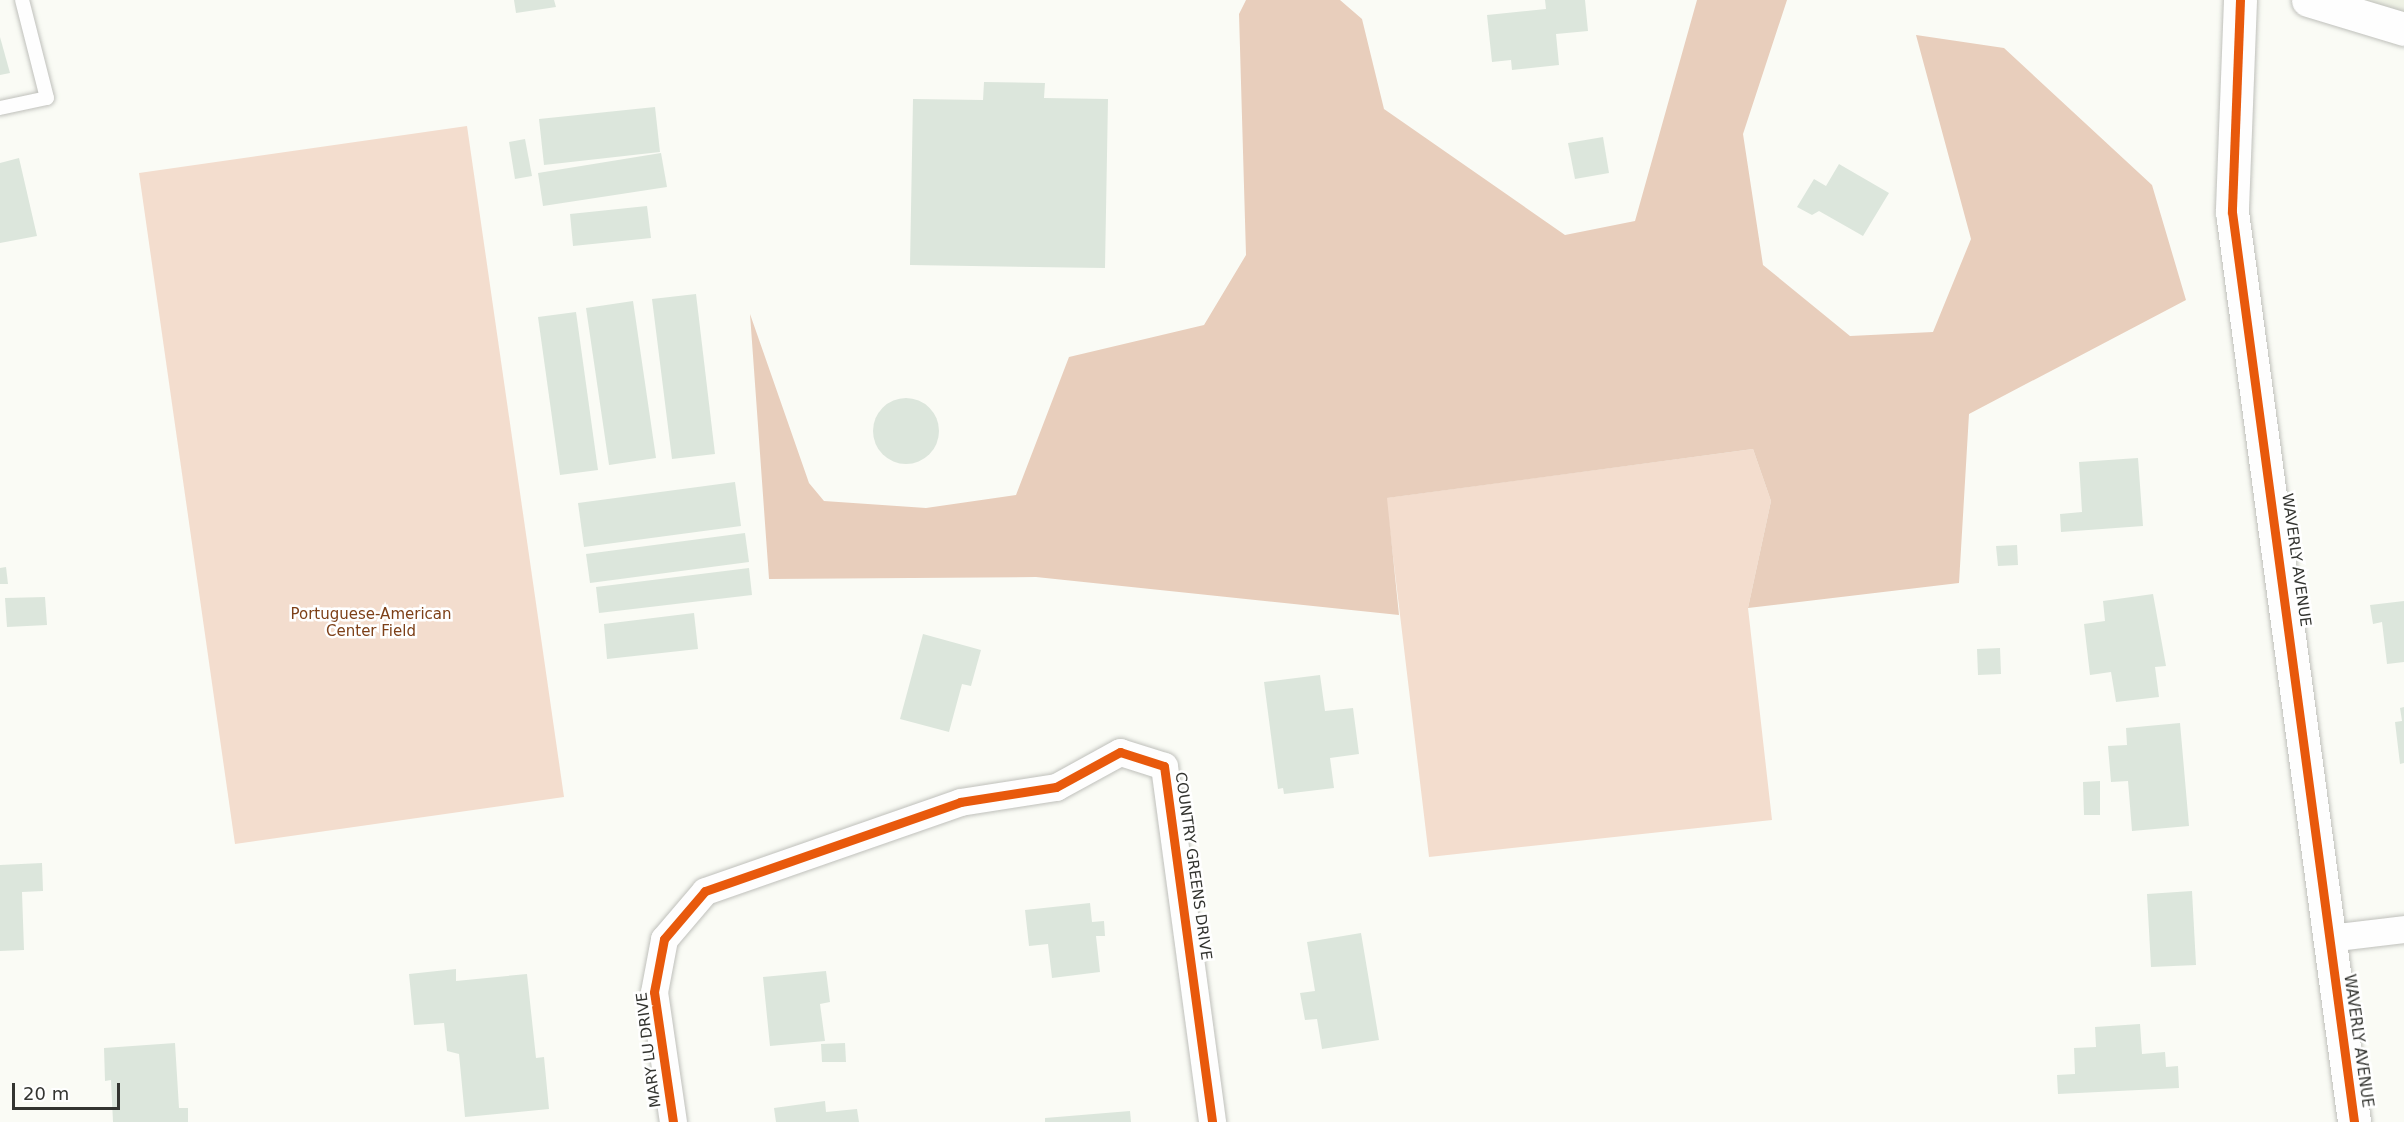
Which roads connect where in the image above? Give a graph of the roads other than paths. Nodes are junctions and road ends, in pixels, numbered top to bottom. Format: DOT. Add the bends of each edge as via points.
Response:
graph roads {
  1 [pos="21,0"];
  2 [pos="2240,0"];
  3 [pos="2308,0"];
  4 [pos="2404,29"];
  5 [pos="0,108"];
  6 [pos="2404,929"];
  7 [pos="2329,938"];
  8 [pos="664,939"];
  9 [pos="673,1122"];
  10 [pos="1212,1122"];
  11 [pos="2354,1122"];
  1 -- 5 [label="lane" via="47,98"];
  2 -- 7 [label="street, WAVERLY AVENUE" via="2232,212"];
  3 -- 4 [label="street"];
  6 -- 7 [label="street"];
  7 -- 11 [label="street, WAVERLY AVENUE"];
  8 -- 9 [label="street, MARY LU DRIVE" via="654,992"];
  8 -- 10 [label="street, COUNTRY GREENS DRIVE" via="705,891 960,802 1056,787 1120,752 1164,766"];
}
